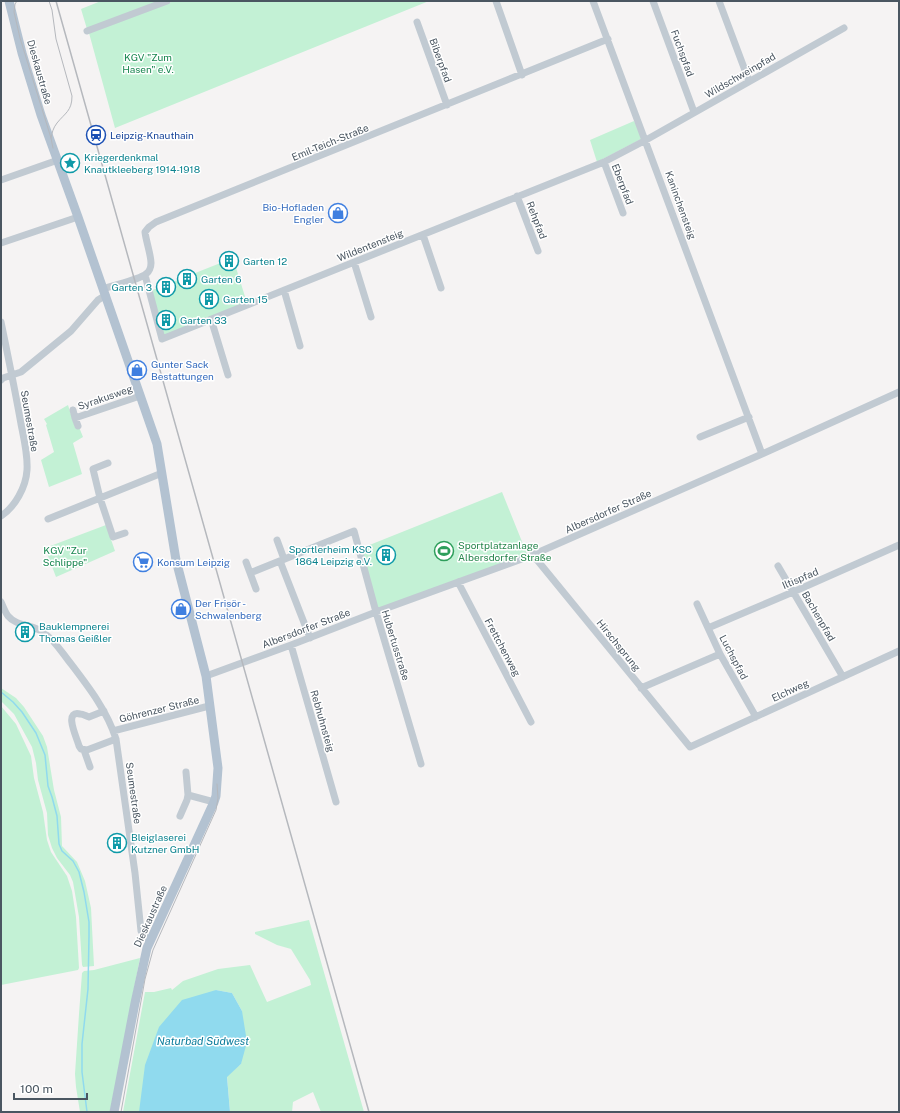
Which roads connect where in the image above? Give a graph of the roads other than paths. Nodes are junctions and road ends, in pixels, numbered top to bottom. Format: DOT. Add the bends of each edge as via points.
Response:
graph roads {
  1 [pos="10,1"];
  2 [pos="167,1"];
  3 [pos="496,1"];
  4 [pos="593,1"];
  5 [pos="653,1"];
  6 [pos="719,1"];
  7 [pos="417,22"];
  8 [pos="844,28"];
  9 [pos="86,31"];
  10 [pos="608,40"];
  11 [pos="522,74"];
  12 [pos="749,82"];
  13 [pos="447,105"];
  14 [pos="694,112"];
  15 [pos="646,140"];
  16 [pos="58,160"];
  17 [pos="604,162"];
  18 [pos="1,180"];
  19 [pos="517,196"];
  20 [pos="623,213"];
  21 [pos="78,217"];
  22 [pos="423,235"];
  23 [pos="1,243"];
  24 [pos="538,251"];
  25 [pos="354,262"];
  26 [pos="145,275"];
  27 [pos="441,288"];
  28 [pos="284,290"];
  29 [pos="104,292"];
  30 [pos="371,317"];
  31 [pos="212,319"];
  32 [pos="1,322"];
  33 [pos="300,346"];
  34 [pos="12,375"];
  35 [pos="228,375"];
  36 [pos="1,380"];
  37 [pos="899,392"];
  38 [pos="140,396"];
  39 [pos="73,410"];
  40 [pos="749,417"];
  41 [pos="75,418"];
  42 [pos="78,426"];
  43 [pos="700,437"];
  44 [pos="762,454"];
  45 [pos="108,463"];
  46 [pos="162,474"];
  47 [pos="100,498"];
  48 [pos="1,516"];
  49 [pos="48,519"];
  50 [pos="125,533"];
  51 [pos="277,540"];
  52 [pos="899,545"];
  53 [pos="533,555"];
  54 [pos="282,560"];
  55 [pos="246,562"];
  56 [pos="778,566"];
  57 [pos="250,573"];
  58 [pos="458,582"];
  59 [pos="256,589"];
  60 [pos="793,592"];
  61 [pos="1,602"];
  62 [pos="697,604"];
  63 [pos="376,612"];
  64 [pos="8,616"];
  65 [pos="1,619"];
  66 [pos="708,628"];
  67 [pos="310,638"];
  68 [pos="291,645"];
  69 [pos="899,651"];
  70 [pos="720,654"];
  71 [pos="206,676"];
  72 [pos="843,677"];
  73 [pos="641,688"];
  74 [pos="209,706"];
  75 [pos="104,711"];
  76 [pos="756,717"];
  77 [pos="531,722"];
  78 [pos="113,731"];
  79 [pos="116,740"];
  80 [pos="690,747"];
  81 [pos="84,750"];
  82 [pos="421,764"];
  83 [pos="90,767"];
  84 [pos="186,772"];
  85 [pos="188,795"];
  86 [pos="214,802"];
  87 [pos="336,802"];
  88 [pos="180,816"];
  89 [pos="149,942"];
  90 [pos="114,1112"];
  1 -- 16 [label="main road, Dieskaustraße" via="34,94"];
  2 -- 9 [label="street"];
  3 -- 11 [label="street"];
  4 -- 10 [label="street, Kaninchensteig"];
  5 -- 14 [label="street, Fuchspfad"];
  6 -- 12 [label="street"];
  7 -- 13 [label="street, Biberpfad"];
  8 -- 12 [label="street, Wildschweinpfad"];
  10 -- 11 [label="street, Emil-Teich-Straße"];
  10 -- 15 [label="street, Kaninchensteig"];
  11 -- 13 [label="street, Emil-Teich-Straße"];
  12 -- 14 [label="street, Wildschweinpfad"];
  13 -- 26 [label="street, Emil-Teich-Straße" via="156,222 145,232 151,262"];
  14 -- 15 [label="street, Wildschweinpfad"];
  15 -- 17 [label="street, Wildentensteig"];
  15 -- 40 [label="street, Kaninchensteig"];
  16 -- 18 [label="street"];
  16 -- 21 [label="main road, Dieskaustraße"];
  17 -- 19 [label="street, Wildentensteig"];
  17 -- 20 [label="street, Eberpfad"];
  19 -- 22 [label="street, Wildentensteig"];
  19 -- 24 [label="street, Rehpfad"];
  21 -- 23 [label="street"];
  21 -- 29 [label="main road, Dieskaustraße"];
  22 -- 25 [label="street, Wildentensteig"];
  22 -- 27 [label="street"];
  25 -- 28 [label="street, Wildentensteig"];
  25 -- 30 [label="street"];
  26 -- 29 [label="street"];
  26 -- 31 [label="street, Wildentensteig" via="162,339"];
  28 -- 31 [label="street, Wildentensteig"];
  28 -- 33 [label="street"];
  29 -- 34 [label="street" via="71,331 21,372"];
  29 -- 38 [label="main road, Dieskaustraße"];
  31 -- 35 [label="street"];
  32 -- 34 [label="street, Seumestraße"];
  34 -- 36 [label="street"];
  34 -- 48 [label="street, Seumestraße" via="27,471 14,506"];
  37 -- 44 [label="street, Albersdorfer Straße"];
  38 -- 41 [label="street, Syrakusweg"];
  38 -- 46 [label="main road, Dieskaustraße" via="157,444"];
  39 -- 41 [label="street, Syrakusweg"];
  40 -- 43 [label="street"];
  40 -- 44 [label="street, Kaninchensteig"];
  41 -- 42 [label="street, Syrakusweg"];
  44 -- 53 [label="street, Albersdorfer Straße"];
  45 -- 47 [label="street" via="93,469"];
  46 -- 47 [label="street"];
  46 -- 71 [label="main road, Dieskaustraße" via="176,560"];
  47 -- 49 [label="street"];
  47 -- 50 [label="street" via="113,537"];
  51 -- 54 [label="street"];
  52 -- 60 [label="street, Iltispfad"];
  53 -- 58 [label="street, Albersdorfer Straße"];
  53 -- 73 [label="street, Hirschsprung"];
  54 -- 57 [label="street"];
  54 -- 63 [label="street, Hubertusstraße" via="354,531"];
  54 -- 67 [label="street"];
  55 -- 57 [label="street"];
  56 -- 60 [label="street, Bachenpfad"];
  57 -- 59 [label="street"];
  58 -- 63 [label="street, Albersdorfer Straße"];
  58 -- 77 [label="street, Frettchenweg"];
  60 -- 66 [label="street, Iltispfad"];
  60 -- 72 [label="street, Bachenpfad"];
  61 -- 64 [label="street"];
  62 -- 66 [label="street, Luchspfad"];
  63 -- 67 [label="street, Albersdorfer Straße"];
  63 -- 82 [label="street, Hubertusstraße"];
  64 -- 65 [label="street"];
  64 -- 75 [label="street, Seumestraße" via="15,622 43,632 89,687"];
  66 -- 70 [label="street, Luchspfad"];
  67 -- 68 [label="street, Albersdorfer Straße"];
  68 -- 71 [label="street, Albersdorfer Straße"];
  68 -- 87 [label="street, Rebhuhnsteig"];
  69 -- 72 [label="street, Elchweg"];
  70 -- 73 [label="street"];
  70 -- 76 [label="street, Luchspfad"];
  71 -- 74 [label="main road, Dieskaustraße"];
  72 -- 76 [label="street, Elchweg"];
  73 -- 80 [label="street, Hirschsprung"];
  74 -- 78 [label="street, Göhrenzer Straße"];
  74 -- 86 [label="main road, Dieskaustraße" via="218,768"];
  75 -- 78 [label="street, Seumestraße"];
  75 -- 81 [label="street" via="89,718 79,713 72,716 71,721 79,746"];
  76 -- 80 [label="street, Elchweg"];
  78 -- 79 [label="street, Seumestraße"];
  79 -- 81 [label="street"];
  79 -- 89 [label="street, Seumestraße" via="141,931"];
  81 -- 83 [label="street"];
  84 -- 85 [label="street"];
  85 -- 86 [label="street"];
  85 -- 88 [label="street"];
  86 -- 89 [label="main road, Dieskaustraße"];
  89 -- 90 [label="main road, Dieskaustraße"];
}
